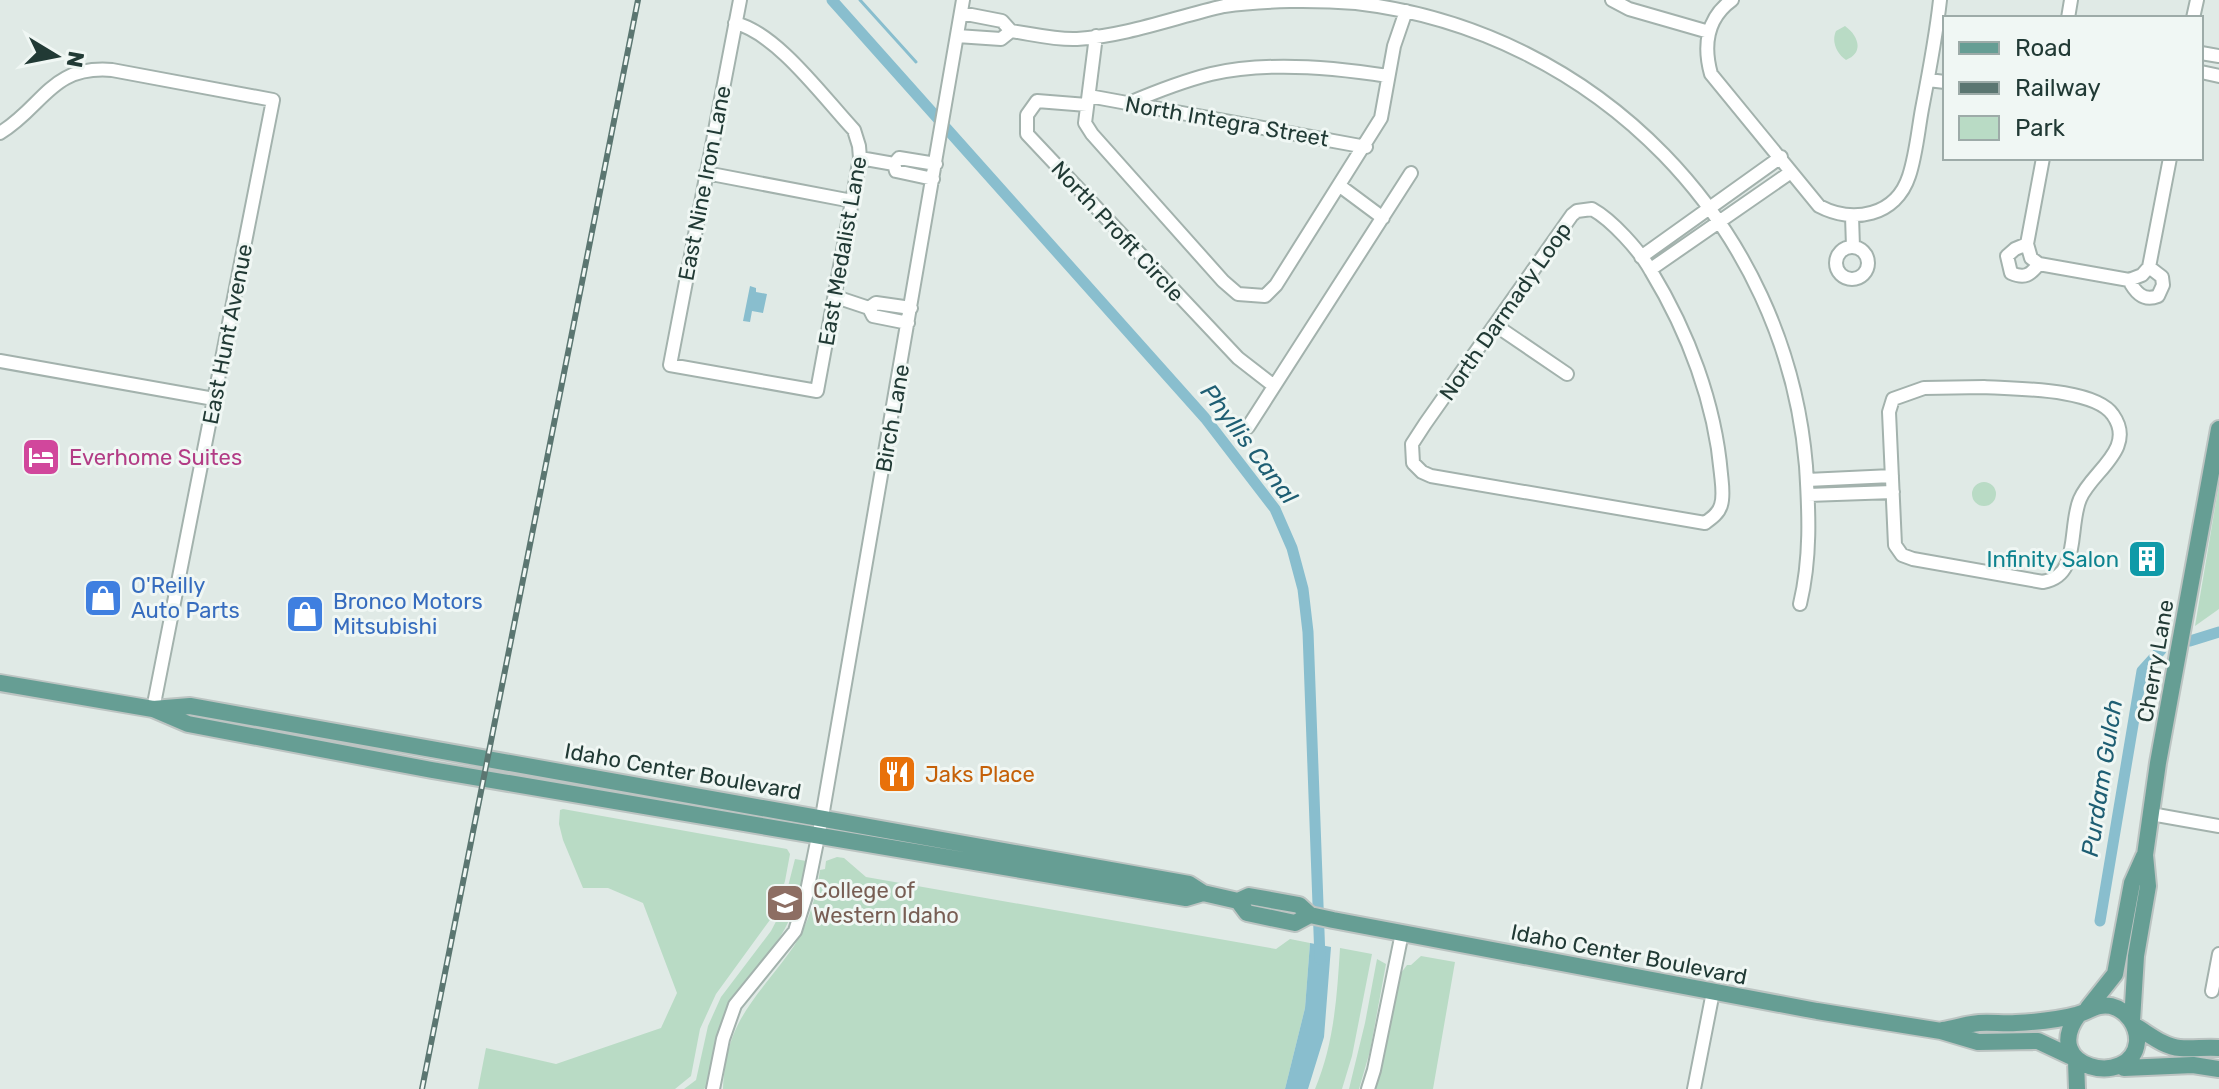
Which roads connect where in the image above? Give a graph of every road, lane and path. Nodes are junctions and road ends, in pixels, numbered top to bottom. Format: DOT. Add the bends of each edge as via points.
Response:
graph roads {
  1 [pos="740,0"];
  2 [pos="1612,0"];
  3 [pos="1732,0"];
  4 [pos="1940,0"];
  5 [pos="1334,1"];
  6 [pos="1356,2"];
  7 [pos="962,7"];
  8 [pos="1406,11"];
  9 [pos="735,23"];
  10 [pos="1011,31"];
  11 [pos="1709,32"];
  12 [pos="957,36"];
  13 [pos="1096,36"];
  14 [pos="1388,76"];
  15 [pos="1928,80"];
  16 [pos="1943,82"];
  17 [pos="1088,100"];
  18 [pos="1129,103"];
  19 [pos="0,133"];
  20 [pos="1366,147"];
  21 [pos="1781,157"];
  22 [pos="860,158"];
  23 [pos="2043,160"];
  24 [pos="2170,160"];
  25 [pos="894,164"];
  26 [pos="936,164"];
  27 [pos="1791,172"];
  28 [pos="706,173"];
  29 [pos="1411,173"];
  30 [pos="933,179"];
  31 [pos="1340,186"];
  32 [pos="852,201"];
  33 [pos="1711,209"];
  34 [pos="1852,216"];
  35 [pos="1383,218"];
  36 [pos="1720,221"];
  37 [pos="2027,244"];
  38 [pos="1853,247"];
  39 [pos="1641,257"];
  40 [pos="2039,264"];
  41 [pos="2149,267"];
  42 [pos="1651,269"];
  43 [pos="2129,280"];
  44 [pos="836,297"];
  45 [pos="869,308"];
  46 [pos="911,308"];
  47 [pos="908,323"];
  48 [pos="1495,325"];
  49 [pos="0,361"];
  50 [pos="1567,374"];
  51 [pos="1274,386"];
  52 [pos="817,391"];
  53 [pos="214,399"];
  54 [pos="1248,427"];
  55 [pos="2219,429"];
  56 [pos="1892,476"];
  57 [pos="1807,480"];
  58 [pos="1893,492"];
  59 [pos="1808,495"];
  60 [pos="1800,604"];
  61 [pos="0,683"];
  62 [pos="153,709"];
  63 [pos="2151,814"];
  64 [pos="822,817"];
  65 [pos="2219,826"];
  66 [pos="819,835"];
  67 [pos="2145,855"];
  68 [pos="1203,893"];
  69 [pos="1402,933"];
  70 [pos="2219,954"];
  71 [pos="2212,991"];
  72 [pos="1713,992"];
  73 [pos="2084,1011"];
  74 [pos="2133,1024"];
  75 [pos="1941,1031"];
  76 [pos="2219,1048"];
  77 [pos="2074,1059"];
  78 [pos="2121,1069"];
  79 [pos="2219,1069"];
  80 [pos="713,1089"];
  81 [pos="1368,1089"];
  82 [pos="1694,1089"];
  83 [pos="2077,1089"];
  84 [pos="2107,1089"];
  1 -- 9 [label="street, East Nine Iron Lane"];
  2 -- 11 [label="street"];
  3 -- 11 [label="street" via="1720,9"];
  4 -- 15 [label="street"];
  5 -- 6 [label="street"];
  5 -- 13 [label="street" via="1228,5"];
  6 -- 8 [label="street"];
  7 -- 10 [label="street" via="1002,21"];
  7 -- 12 [label="street, Birch Lane"];
  8 -- 14 [label="street"];
  8 -- 33 [label="street" via="1498,40 1571,78 1674,163"];
  9 -- 22 [label="street, East Medalist Lane" via="768,38 854,130"];
  9 -- 28 [label="street, East Nine Iron Lane"];
  10 -- 12 [label="street" via="1001,39"];
  10 -- 13 [label="street" via="1074,39"];
  11 -- 21 [label="street" via="1711,74"];
  12 -- 26 [label="street, Birch Lane"];
  13 -- 17 [label="street"];
  14 -- 18 [label="street" via="1280,67 1212,74"];
  14 -- 20 [label="street" via="1381,118"];
  15 -- 16 [label="street"];
  15 -- 34 [label="street" via="1909,176 1901,191 1885,208"];
  17 -- 18 [label="street, North Integra Street"];
  17 -- 31 [label="street" via="1085,123 1092,134 1238,294 1265,296 1276,285"];
  17 -- 51 [label="street, North Profit Circle" via="1037,101 1027,115 1027,134 1233,354"];
  18 -- 20 [label="street, North Integra Street"];
  19 -- 53 [label="street, East Hunt Avenue" via="53,86 80,71 112,70 273,100"];
  20 -- 31 [label="street"];
  21 -- 27 [label="street"];
  21 -- 33 [label="street"];
  22 -- 25 [label="street"];
  22 -- 32 [label="street, East Medalist Lane"];
  23 -- 37 [label="street"];
  24 -- 41 [label="street"];
  25 -- 26 [label="street" via="899,158"];
  25 -- 30 [label="street" via="896,171"];
  26 -- 30 [label="street, Birch Lane"];
  27 -- 34 [label="street" via="1819,206"];
  27 -- 36 [label="street"];
  28 -- 32 [label="street"];
  28 -- 52 [label="street, East Nine Iron Lane" via="670,365"];
  29 -- 35 [label="street"];
  30 -- 46 [label="street, Birch Lane"];
  31 -- 35 [label="street"];
  32 -- 44 [label="street, East Medalist Lane"];
  33 -- 36 [label="street"];
  33 -- 39 [label="street"];
  34 -- 38 [label="street"];
  35 -- 51 [label="street"];
  36 -- 42 [label="street"];
  36 -- 57 [label="street" via="1768,309 1788,366 1803,429"];
  37 -- 40 [label="street"];
  37 -- 40 [label="street" via="2007,256 2011,273 2025,277"];
  39 -- 42 [label="street, North Darmady Loop"];
  39 -- 48 [label="street, North Darmady Loop" via="1604,216 1592,209 1577,211"];
  40 -- 43 [label="street"];
  41 -- 43 [label="street"];
  41 -- 43 [label="street" via="2162,277 2158,296 2138,294"];
  42 -- 48 [label="street, North Darmady Loop" via="1698,368 1719,446 1723,498 1705,523 1422,472 1413,463 1412,444"];
  44 -- 45 [label="street"];
  44 -- 52 [label="street, East Medalist Lane"];
  45 -- 46 [label="street" via="876,303"];
  45 -- 47 [label="street" via="873,316"];
  46 -- 47 [label="street, Birch Lane"];
  47 -- 64 [label="street, Birch Lane"];
  48 -- 50 [label="street"];
  49 -- 53 [label="street"];
  51 -- 54 [label="street"];
  53 -- 62 [label="street, East Hunt Avenue"];
  55 -- 63 [label="main road, Cherry Lane"];
  56 -- 57 [label="street"];
  56 -- 58 [label="street"];
  56 -- 58 [label="street" via="1889,412 1893,399 1907,392 1984,387 2060,394 2103,404 2117,421 2115,455 2080,498 2068,564 2053,580 1902,555 1895,545"];
  57 -- 59 [label="street"];
  58 -- 59 [label="street"];
  59 -- 60 [label="street" via="1806,578"];
  61 -- 62 [label="main road, Idaho Center Boulevard"];
  62 -- 64 [label="main road, Idaho Center Boulevard" via="190,706"];
  62 -- 66 [label="main road, Idaho Center Boulevard" via="203,727"];
  63 -- 65 [label="street"];
  63 -- 67 [label="main road, Cherry Lane"];
  64 -- 66 [label="street, Birch Lane"];
  64 -- 68 [label="main road, Idaho Center Boulevard" via="1189,884"];
  66 -- 68 [label="main road, Idaho Center Boulevard" via="1186,898"];
  66 -- 80 [label="street, Birch Lane" via="795,931 735,1005"];
  67 -- 73 [label="main road, Cherry Lane" via="2132,883 2115,974"];
  67 -- 74 [label="main road, Cherry Lane" via="2148,886 2136,956"];
  68 -- 69 [label="main road, Idaho Center Boulevard" via="1299,905 1310,915"];
  69 -- 72 [label="main road, Idaho Center Boulevard"];
  69 -- 81 [label="street"];
  70 -- 71 [label="street"];
  72 -- 75 [label="main road, Idaho Center Boulevard"];
  72 -- 82 [label="street"];
  73 -- 74 [label="main road" via="2110,1006"];
  73 -- 75 [label="main road, Idaho Center Boulevard"];
  73 -- 77 [label="main road" via="2069,1034"];
  74 -- 76 [label="main road" via="2166,1045"];
  74 -- 78 [label="main road" via="2137,1048"];
  75 -- 77 [label="main road, Idaho Center Boulevard" via="1978,1042 2038,1041"];
  77 -- 78 [label="main road" via="2102,1075"];
  77 -- 83 [label="main road"];
  78 -- 79 [label="main road"];
  78 -- 84 [label="main road"];
}
